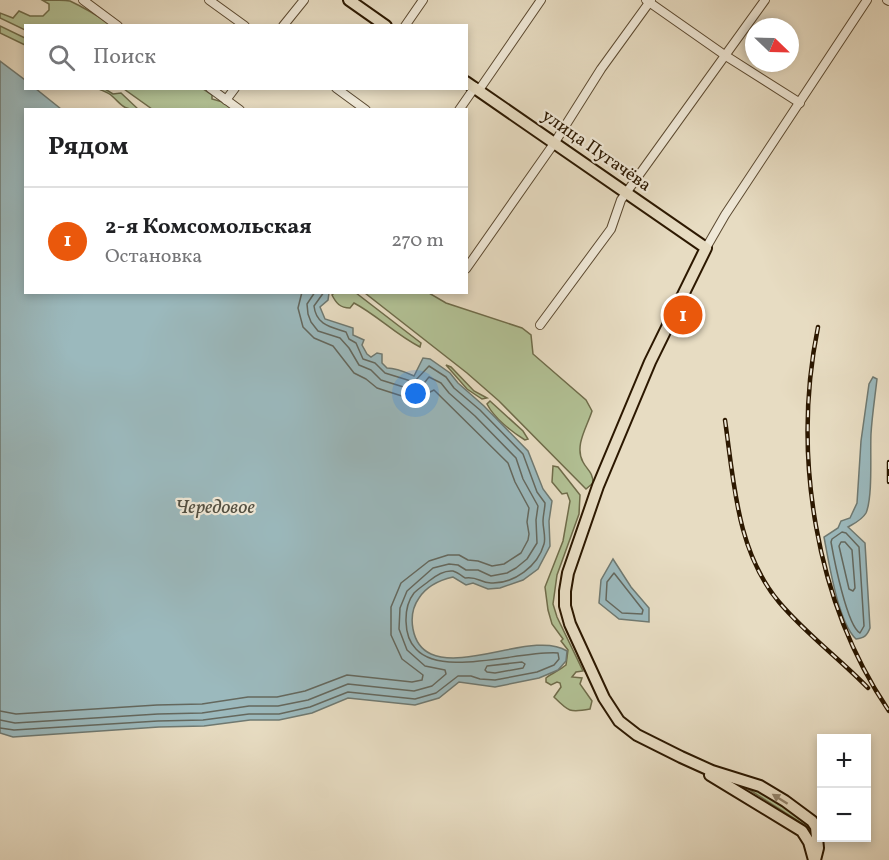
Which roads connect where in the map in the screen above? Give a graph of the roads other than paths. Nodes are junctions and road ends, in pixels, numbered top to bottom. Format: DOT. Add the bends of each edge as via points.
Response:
graph roads {
  1 [pos="82,0"];
  2 [pos="209,0"];
  3 [pos="303,0"];
  4 [pos="350,0"];
  5 [pos="423,0"];
  6 [pos="541,0"];
  7 [pos="765,0"];
  8 [pos="867,0"];
  9 [pos="649,1"];
  10 [pos="115,24"];
  11 [pos="242,24"];
  12 [pos="285,24"];
  13 [pos="383,24"];
  14 [pos="406,24"];
  15 [pos="726,56"];
  16 [pos="473,86"];
  17 [pos="213,90"];
  18 [pos="234,90"];
  19 [pos="339,90"];
  20 [pos="226,100"];
  21 [pos="800,103"];
  22 [pos="237,108"];
  23 [pos="363,108"];
  24 [pos="460,108"];
  25 [pos="555,142"];
  26 [pos="626,192"];
  27 [pos="706,248"];
  28 [pos="468,265"];
  29 [pos="540,325"];
  30 [pos="681,758"];
  31 [pos="815,860"];
  1 -- 10 [label="street"];
  2 -- 11 [label="street"];
  3 -- 12 [label="street"];
  4 -- 13 [label="main road"];
  5 -- 14 [label="street"];
  6 -- 16 [label="street"];
  7 -- 15 [label="street"];
  8 -- 21 [label="street"];
  9 -- 15 [label="street"];
  9 -- 25 [label="street"];
  15 -- 21 [label="street"];
  15 -- 26 [label="street"];
  16 -- 24 [label="street"];
  16 -- 25 [label="main road, улица Пугачёва"];
  17 -- 20 [label="street"];
  18 -- 20 [label="street"];
  19 -- 23 [label="street"];
  20 -- 22 [label="street"];
  21 -- 27 [label="street"];
  25 -- 26 [label="main road, улица Пугачёва"];
  25 -- 28 [label="street"];
  26 -- 27 [label="main road, улица Пугачёва"];
  26 -- 29 [label="street" via="611,229"];
  27 -- 30 [label="main road" via="620,430 574,548 565,591 570,624 608,706 637,735"];
  30 -- 31 [label="main road" via="802,831"];
  31 -- 30 [label="main road, one-way" via="818,835 807,817 760,786"];
}
